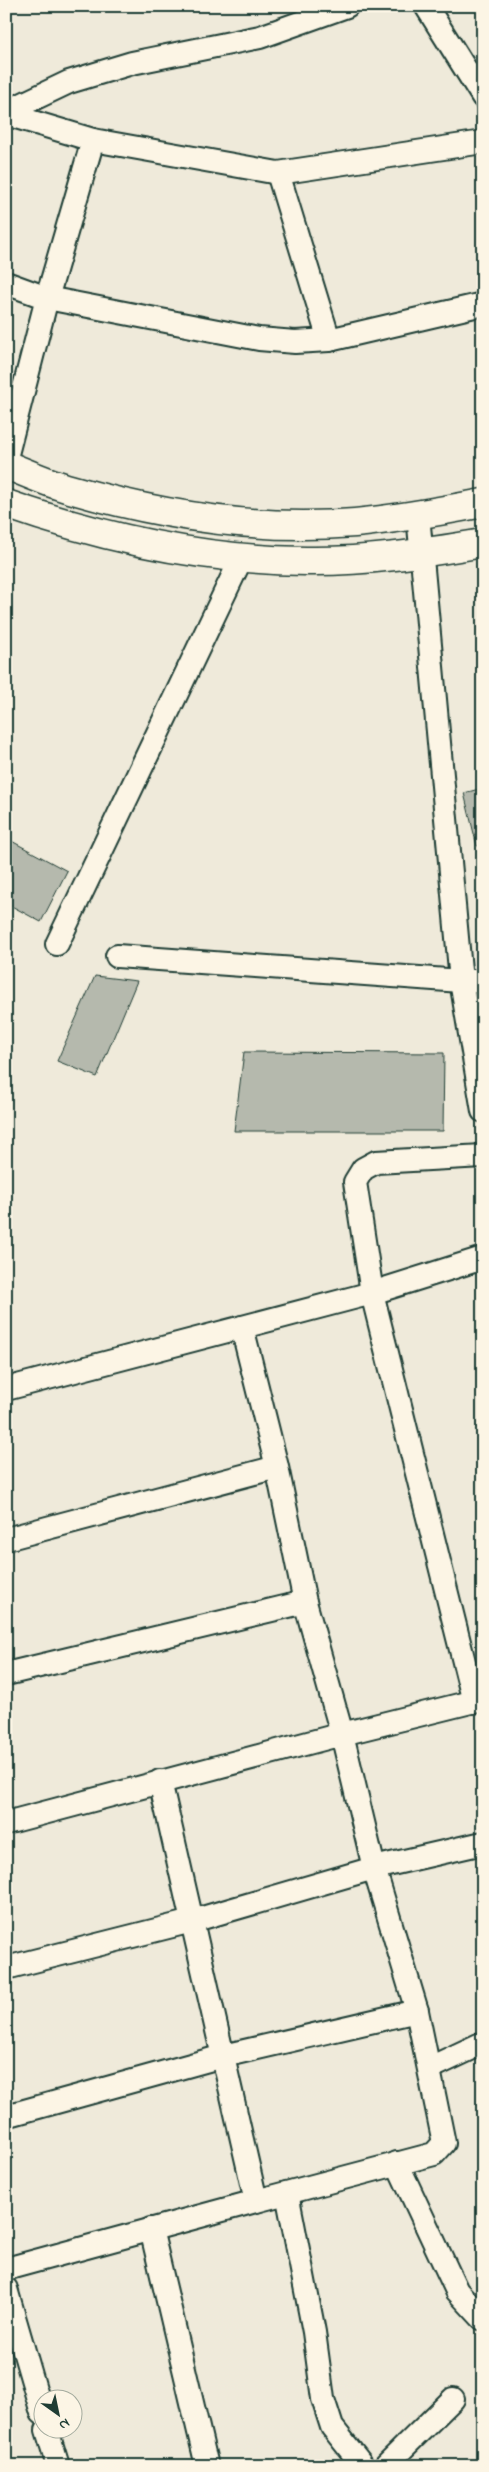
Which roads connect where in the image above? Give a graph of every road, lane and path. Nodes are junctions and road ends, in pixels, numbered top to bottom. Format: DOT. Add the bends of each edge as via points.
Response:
graph roads {
  1 [pos="348,6"];
  2 [pos="426,6"];
  3 [pos="483,97"];
  4 [pos="6,113"];
  5 [pos="93,140"];
  6 [pos="483,142"];
  7 [pos="278,173"];
  8 [pos="6,283"];
  9 [pos="47,298"];
  10 [pos="483,304"];
  11 [pos="330,340"];
  12 [pos="6,458"];
  13 [pos="6,465"];
  14 [pos="483,503"];
  15 [pos="6,504"];
  16 [pos="418,515"];
  17 [pos="483,543"];
  18 [pos="421,554"];
  19 [pos="241,558"];
  20 [pos="57,944"];
  21 [pos="117,956"];
  22 [pos="472,981"];
  23 [pos="483,1111"];
  24 [pos="483,1156"];
  25 [pos="483,1258"];
  26 [pos="372,1293"];
  27 [pos="242,1327"];
  28 [pos="6,1389"];
  29 [pos="277,1467"];
  30 [pos="6,1539"];
  31 [pos="306,1602"];
  32 [pos="6,1674"];
  33 [pos="478,1701"];
  34 [pos="342,1734"];
  35 [pos="160,1781"];
  36 [pos="6,1823"];
  37 [pos="483,1843"];
  38 [pos="374,1868"];
  39 [pos="192,1921"];
  40 [pos="6,1968"];
  41 [pos="417,2011"];
  42 [pos="483,2042"];
  43 [pos="223,2056"];
  44 [pos="430,2068"];
  45 [pos="6,2116"];
  46 [pos="397,2163"];
  47 [pos="287,2192"];
  48 [pos="256,2201"];
  49 [pos="151,2230"];
  50 [pos="6,2269"];
  51 [pos="6,2289"];
  52 [pos="483,2319"];
  53 [pos="35,2390"];
  54 [pos="453,2398"];
  55 [pos="50,2440"];
  56 [pos="58,2466"];
  57 [pos="207,2466"];
  58 [pos="362,2466"];
  59 [pos="385,2466"];
  1 -- 4 [label="street" via="260,36 132,63 69,82"];
  2 -- 3 [label="street"];
  4 -- 5 [label="street"];
  5 -- 7 [label="street"];
  5 -- 9 [label="street"];
  6 -- 7 [label="street"];
  7 -- 11 [label="street"];
  8 -- 9 [label="street"];
  9 -- 11 [label="street" via="260,339"];
  9 -- 12 [label="street"];
  10 -- 11 [label="street"];
  13 -- 16 [label="main road" via="69,489 182,517 266,525 314,525"];
  14 -- 16 [label="main road"];
  15 -- 19 [label="main road" via="62,524 176,550"];
  16 -- 18 [label="street"];
  17 -- 18 [label="main road"];
  18 -- 19 [label="main road" via="307,562"];
  18 -- 22 [label="street"];
  19 -- 20 [label="street"];
  21 -- 22 [label="street"];
  22 -- 23 [label="street"];
  24 -- 26 [label="street" via="376,1162 363,1169 356,1182"];
  25 -- 26 [label="street"];
  26 -- 27 [label="street"];
  26 -- 33 [label="street"];
  27 -- 28 [label="street"];
  27 -- 29 [label="street"];
  29 -- 30 [label="street"];
  29 -- 31 [label="street"];
  31 -- 32 [label="street"];
  31 -- 34 [label="street"];
  33 -- 34 [label="street"];
  34 -- 35 [label="street"];
  34 -- 38 [label="street"];
  35 -- 36 [label="street"];
  35 -- 39 [label="street"];
  37 -- 38 [label="street"];
  38 -- 39 [label="street"];
  38 -- 41 [label="street"];
  39 -- 40 [label="street"];
  39 -- 43 [label="street"];
  41 -- 43 [label="street"];
  41 -- 44 [label="street"];
  42 -- 44 [label="street"];
  43 -- 45 [label="street"];
  43 -- 48 [label="street"];
  44 -- 46 [label="street" via="444,2143 434,2154"];
  46 -- 47 [label="street"];
  46 -- 52 [label="street" via="457,2291"];
  47 -- 48 [label="street"];
  47 -- 58 [label="street" via="314,2332 323,2399 332,2427"];
  48 -- 49 [label="street"];
  49 -- 50 [label="street"];
  49 -- 57 [label="street"];
  51 -- 53 [label="street"];
  54 -- 59 [label="street"];
  55 -- 56 [label="street"];
}
